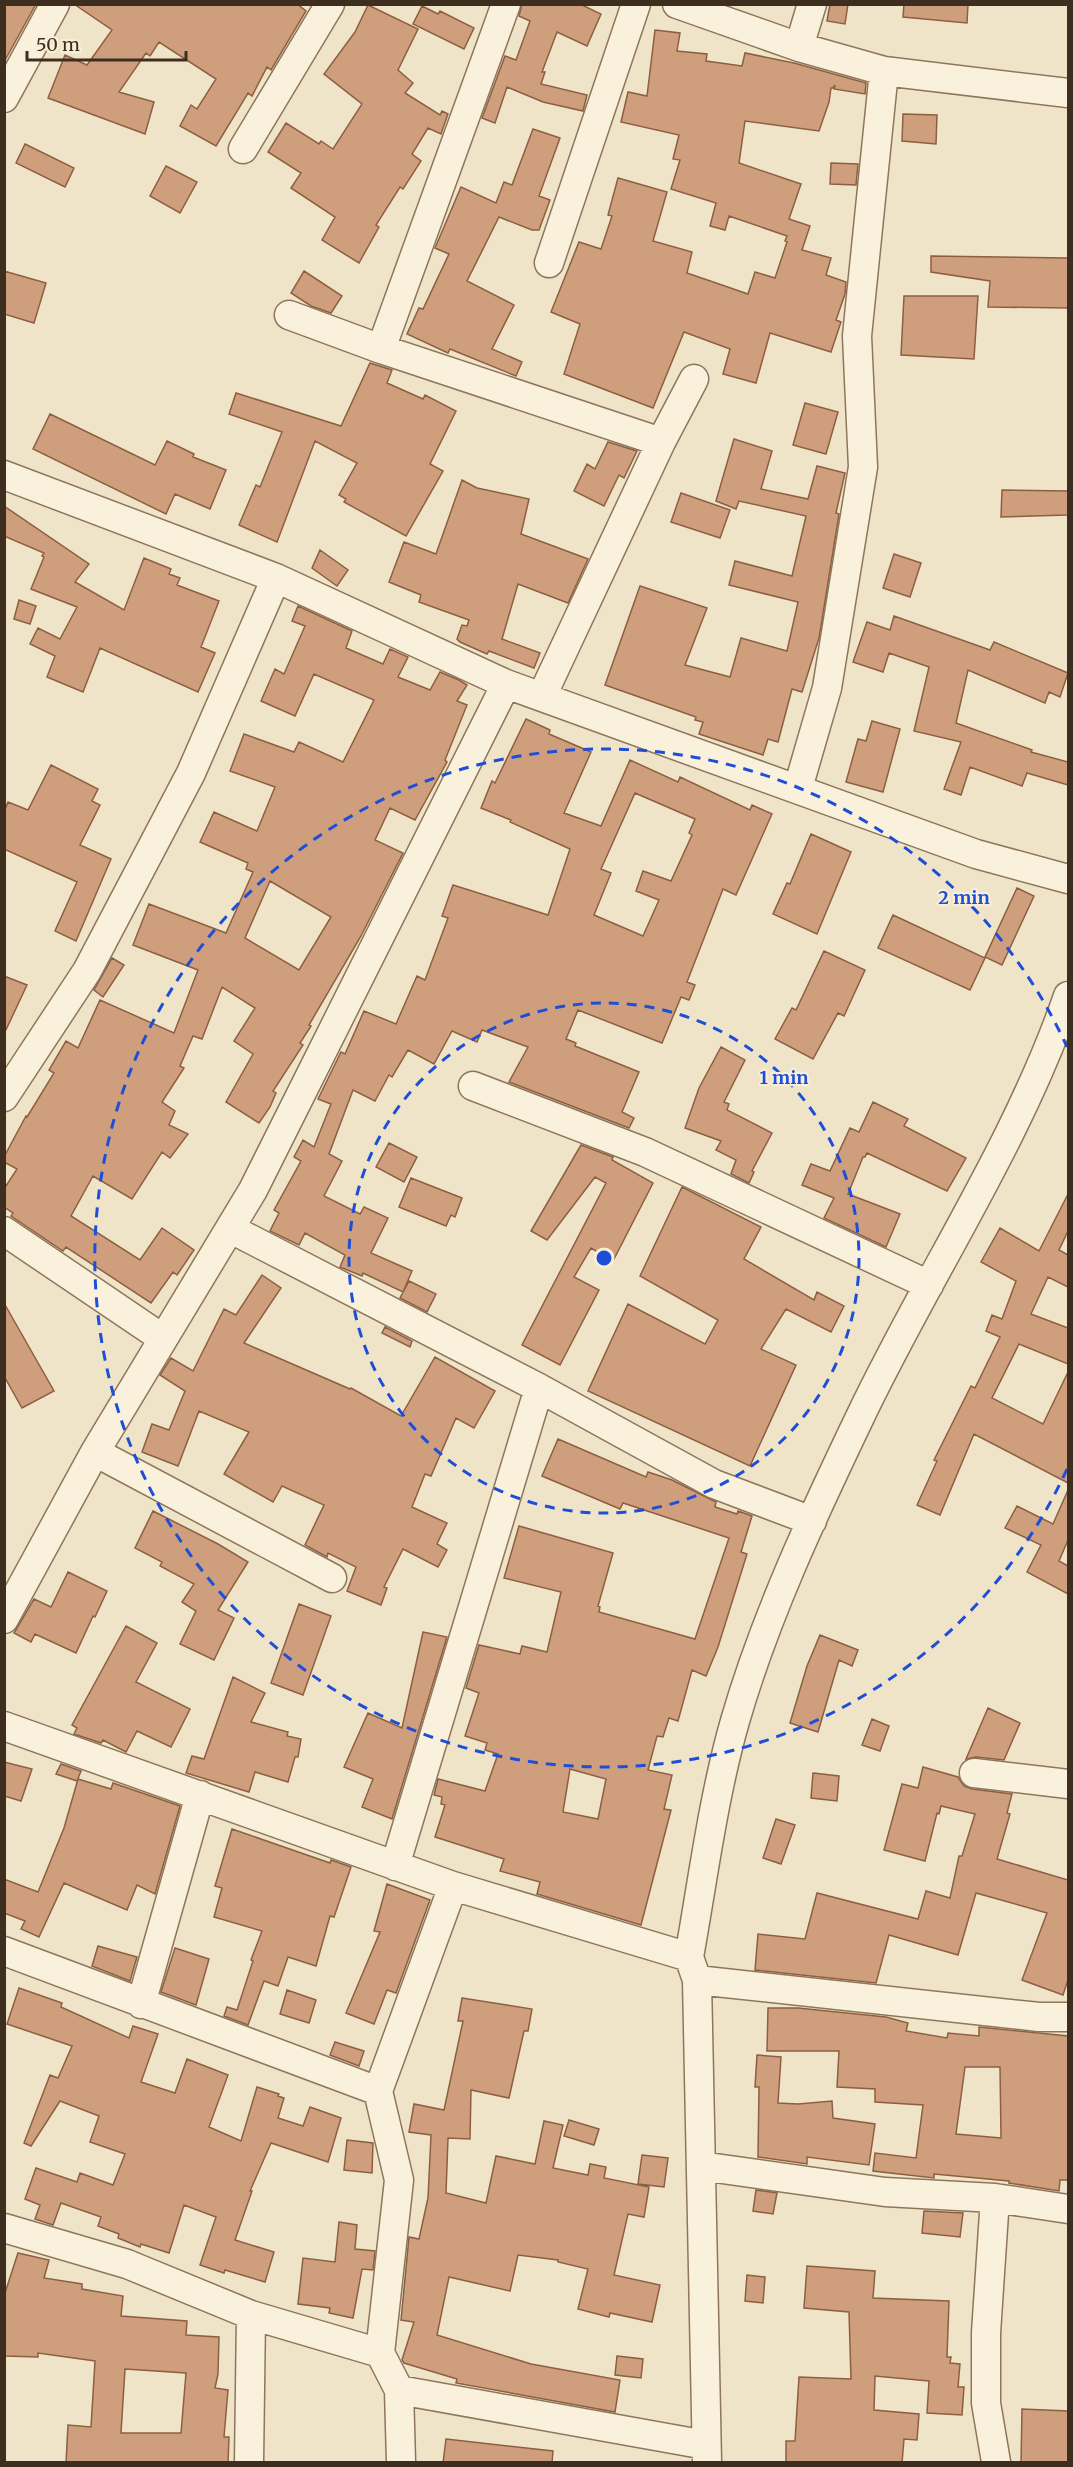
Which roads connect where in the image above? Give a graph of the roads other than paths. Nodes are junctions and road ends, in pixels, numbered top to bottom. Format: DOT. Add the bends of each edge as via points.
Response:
graph roads {
  1 [pos="55,4"];
  2 [pos="330,4"];
  3 [pos="506,4"];
  4 [pos="636,4"];
  5 [pos="677,4"];
  6 [pos="812,4"];
  7 [pos="799,47"];
  8 [pos="884,71"];
  9 [pos="1068,93"];
  10 [pos="4,98"];
  11 [pos="243,149"];
  12 [pos="549,263"];
  13 [pos="289,315"];
  14 [pos="381,349"];
  15 [pos="694,379"];
  16 [pos="661,442"];
  17 [pos="4,475"];
  18 [pos="276,578"];
  19 [pos="506,684"];
  20 [pos="542,696"];
  21 [pos="798,788"];
  22 [pos="1068,879"];
  23 [pos="1068,996"];
  24 [pos="473,1086"];
  25 [pos="4,1097"];
  26 [pos="231,1229"];
  27 [pos="4,1231"];
  28 [pos="929,1285"];
  29 [pos="162,1338"];
  30 [pos="538,1388"];
  31 [pos="95,1452"];
  32 [pos="812,1521"];
  33 [pos="332,1578"];
  34 [pos="4,1619"];
  35 [pos="4,1726"];
  36 [pos="974,1773"];
  37 [pos="1068,1784"];
  38 [pos="200,1795"];
  39 [pos="395,1866"];
  40 [pos="453,1886"];
  41 [pos="4,1951"];
  42 [pos="693,1969"];
  43 [pos="141,2004"];
  44 [pos="1068,2017"];
  45 [pos="378,2091"];
  46 [pos="701,2166"];
  47 [pos="995,2198"];
  48 [pos="1068,2209"];
  49 [pos="4,2228"];
  50 [pos="251,2315"];
  51 [pos="380,2353"];
  52 [pos="399,2390"];
  53 [pos="707,2454"];
  54 [pos="249,2463"];
  55 [pos="401,2463"];
  56 [pos="996,2463"];
  1 -- 10 [label="street"];
  2 -- 11 [label="street"];
  3 -- 14 [label="street"];
  4 -- 12 [label="street"];
  5 -- 7 [label="street"];
  6 -- 7 [label="street"];
  7 -- 8 [label="street"];
  8 -- 9 [label="street"];
  8 -- 21 [label="street" via="857,336 862,467 827,688"];
  13 -- 14 [label="street"];
  14 -- 16 [label="street"];
  15 -- 16 [label="street"];
  16 -- 20 [label="street"];
  17 -- 18 [label="street"];
  18 -- 19 [label="street"];
  18 -- 25 [label="street" via="191,773 164,825 87,971"];
  19 -- 20 [label="street"];
  19 -- 26 [label="street"];
  20 -- 21 [label="street"];
  21 -- 22 [label="street" via="976,854"];
  23 -- 28 [label="street" via="1012,1126"];
  24 -- 28 [label="street" via="645,1152"];
  26 -- 29 [label="street"];
  26 -- 30 [label="street"];
  27 -- 29 [label="street"];
  28 -- 32 [label="street" via="861,1415"];
  29 -- 31 [label="street"];
  30 -- 32 [label="street" via="714,1484"];
  30 -- 39 [label="street"];
  31 -- 33 [label="street"];
  31 -- 34 [label="street"];
  32 -- 42 [label="street" via="764,1636 735,1722 723,1771"];
  35 -- 38 [label="street"];
  36 -- 37 [label="street"];
  38 -- 39 [label="street"];
  38 -- 43 [label="street"];
  39 -- 40 [label="street"];
  40 -- 42 [label="street"];
  40 -- 45 [label="street"];
  41 -- 43 [label="street"];
  42 -- 44 [label="street" via="1039,2017"];
  42 -- 46 [label="street"];
  43 -- 45 [label="street"];
  45 -- 51 [label="street" via="399,2180"];
  46 -- 47 [label="street" via="885,2192"];
  46 -- 53 [label="street"];
  47 -- 48 [label="street"];
  47 -- 56 [label="street" via="986,2332 986,2403"];
  49 -- 50 [label="street" via="127,2264"];
  50 -- 51 [label="street"];
  50 -- 54 [label="street"];
  51 -- 52 [label="street"];
  52 -- 53 [label="street"];
  52 -- 55 [label="street"];
}
